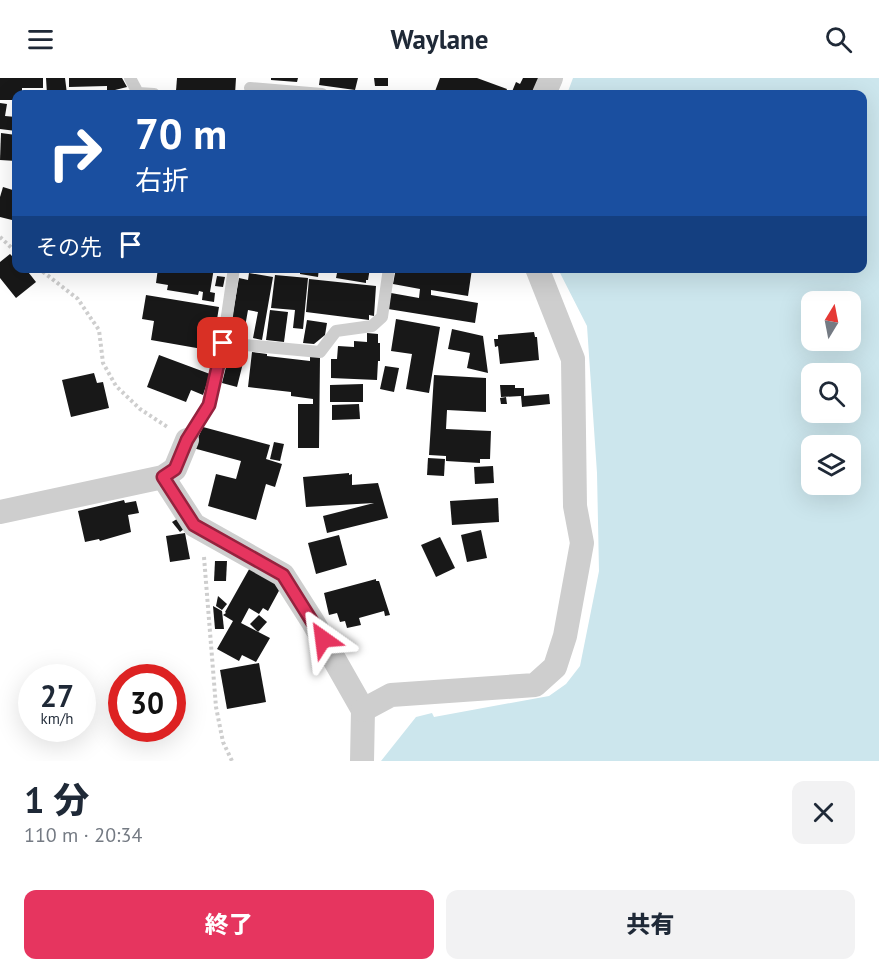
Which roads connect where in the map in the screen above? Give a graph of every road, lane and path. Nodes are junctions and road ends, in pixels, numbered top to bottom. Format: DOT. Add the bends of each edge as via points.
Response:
graph roads {
  1 [pos="249,87"];
  2 [pos="280,90"];
  3 [pos="0,237"];
  4 [pos="12,248"];
  5 [pos="44,273"];
  6 [pos="233,273"];
  7 [pos="388,273"];
  8 [pos="539,273"];
  9 [pos="223,343"];
  10 [pos="187,440"];
  11 [pos="163,477"];
  12 [pos="0,512"];
  13 [pos="202,530"];
  14 [pos="363,710"];
  15 [pos="232,761"];
  16 [pos="362,761"];
  1 -- 2 [label="lane"];
  3 -- 4 [label="path"];
  5 -- 10 [label="path" via="78,299 99,330 103,363 116,386 140,409"];
  6 -- 9 [label="lane"];
  7 -- 9 [label="lane" via="382,316 372,326 336,331 320,352"];
  8 -- 14 [label="street" via="573,359 575,506 582,543 565,636 555,667 535,686 391,695"];
  9 -- 10 [label="lane" via="209,405"];
  10 -- 11 [label="street" via="175,469"];
  11 -- 12 [label="street"];
  11 -- 13 [label="street" via="194,525"];
  13 -- 14 [label="street" via="283,575"];
  13 -- 15 [label="path" via="216,707 223,742"];
  14 -- 16 [label="street"];
}
